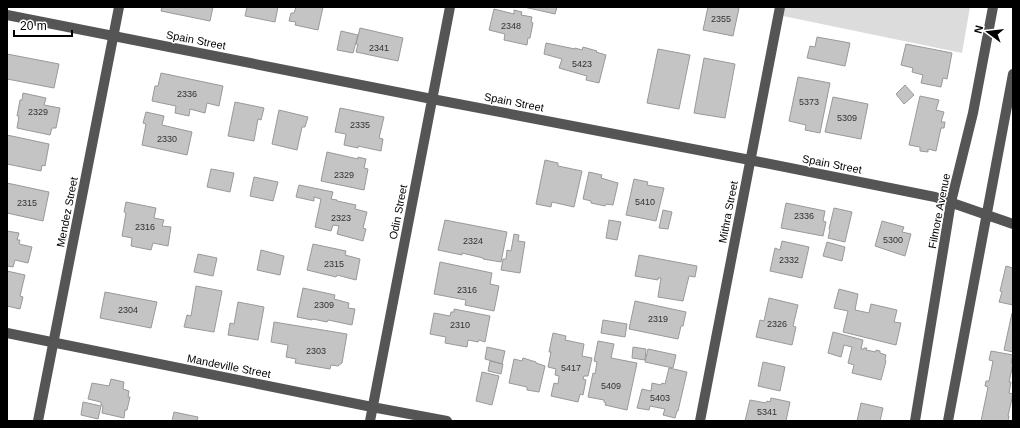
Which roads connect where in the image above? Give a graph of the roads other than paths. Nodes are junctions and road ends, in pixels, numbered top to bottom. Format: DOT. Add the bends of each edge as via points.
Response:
graph roads {
  1 [pos="119,7"];
  2 [pos="450,7"];
  3 [pos="780,7"];
  4 [pos="993,7"];
  5 [pos="7,15"];
  6 [pos="113,36"];
  7 [pos="1013,74"];
  8 [pos="432,99"];
  9 [pos="750,160"];
  10 [pos="951,202"];
  11 [pos="987,214"];
  12 [pos="1013,224"];
  13 [pos="7,333"];
  14 [pos="54,342"];
  15 [pos="372,407"];
  16 [pos="38,421"];
  17 [pos="370,421"];
  18 [pos="447,421"];
  19 [pos="700,421"];
  20 [pos="915,421"];
  21 [pos="948,421"];
  1 -- 6 [label="street, Mendez Street"];
  2 -- 8 [label="street, Odin Street"];
  3 -- 9 [label="street, Mithra Street"];
  4 -- 10 [label="street, Filmore Avenue" via="973,113"];
  5 -- 6 [label="street, Spain Street"];
  6 -- 8 [label="street, Spain Street"];
  6 -- 14 [label="street, Mendez Street"];
  7 -- 11 [label="street"];
  8 -- 9 [label="street, Spain Street"];
  8 -- 15 [label="street, Odin Street"];
  9 -- 10 [label="street, Spain Street"];
  9 -- 19 [label="street, Mithra Street"];
  10 -- 11 [label="street, Spain Street"];
  10 -- 20 [label="street, Filmore Avenue"];
  11 -- 12 [label="street, Spain Street"];
  11 -- 21 [label="street"];
  13 -- 14 [label="street, Mandeville Street"];
  14 -- 15 [label="street, Mandeville Street"];
  14 -- 16 [label="street, Mendez Street"];
  15 -- 17 [label="street, Odin Street"];
  15 -- 18 [label="street, Mandeville Street"];
}
